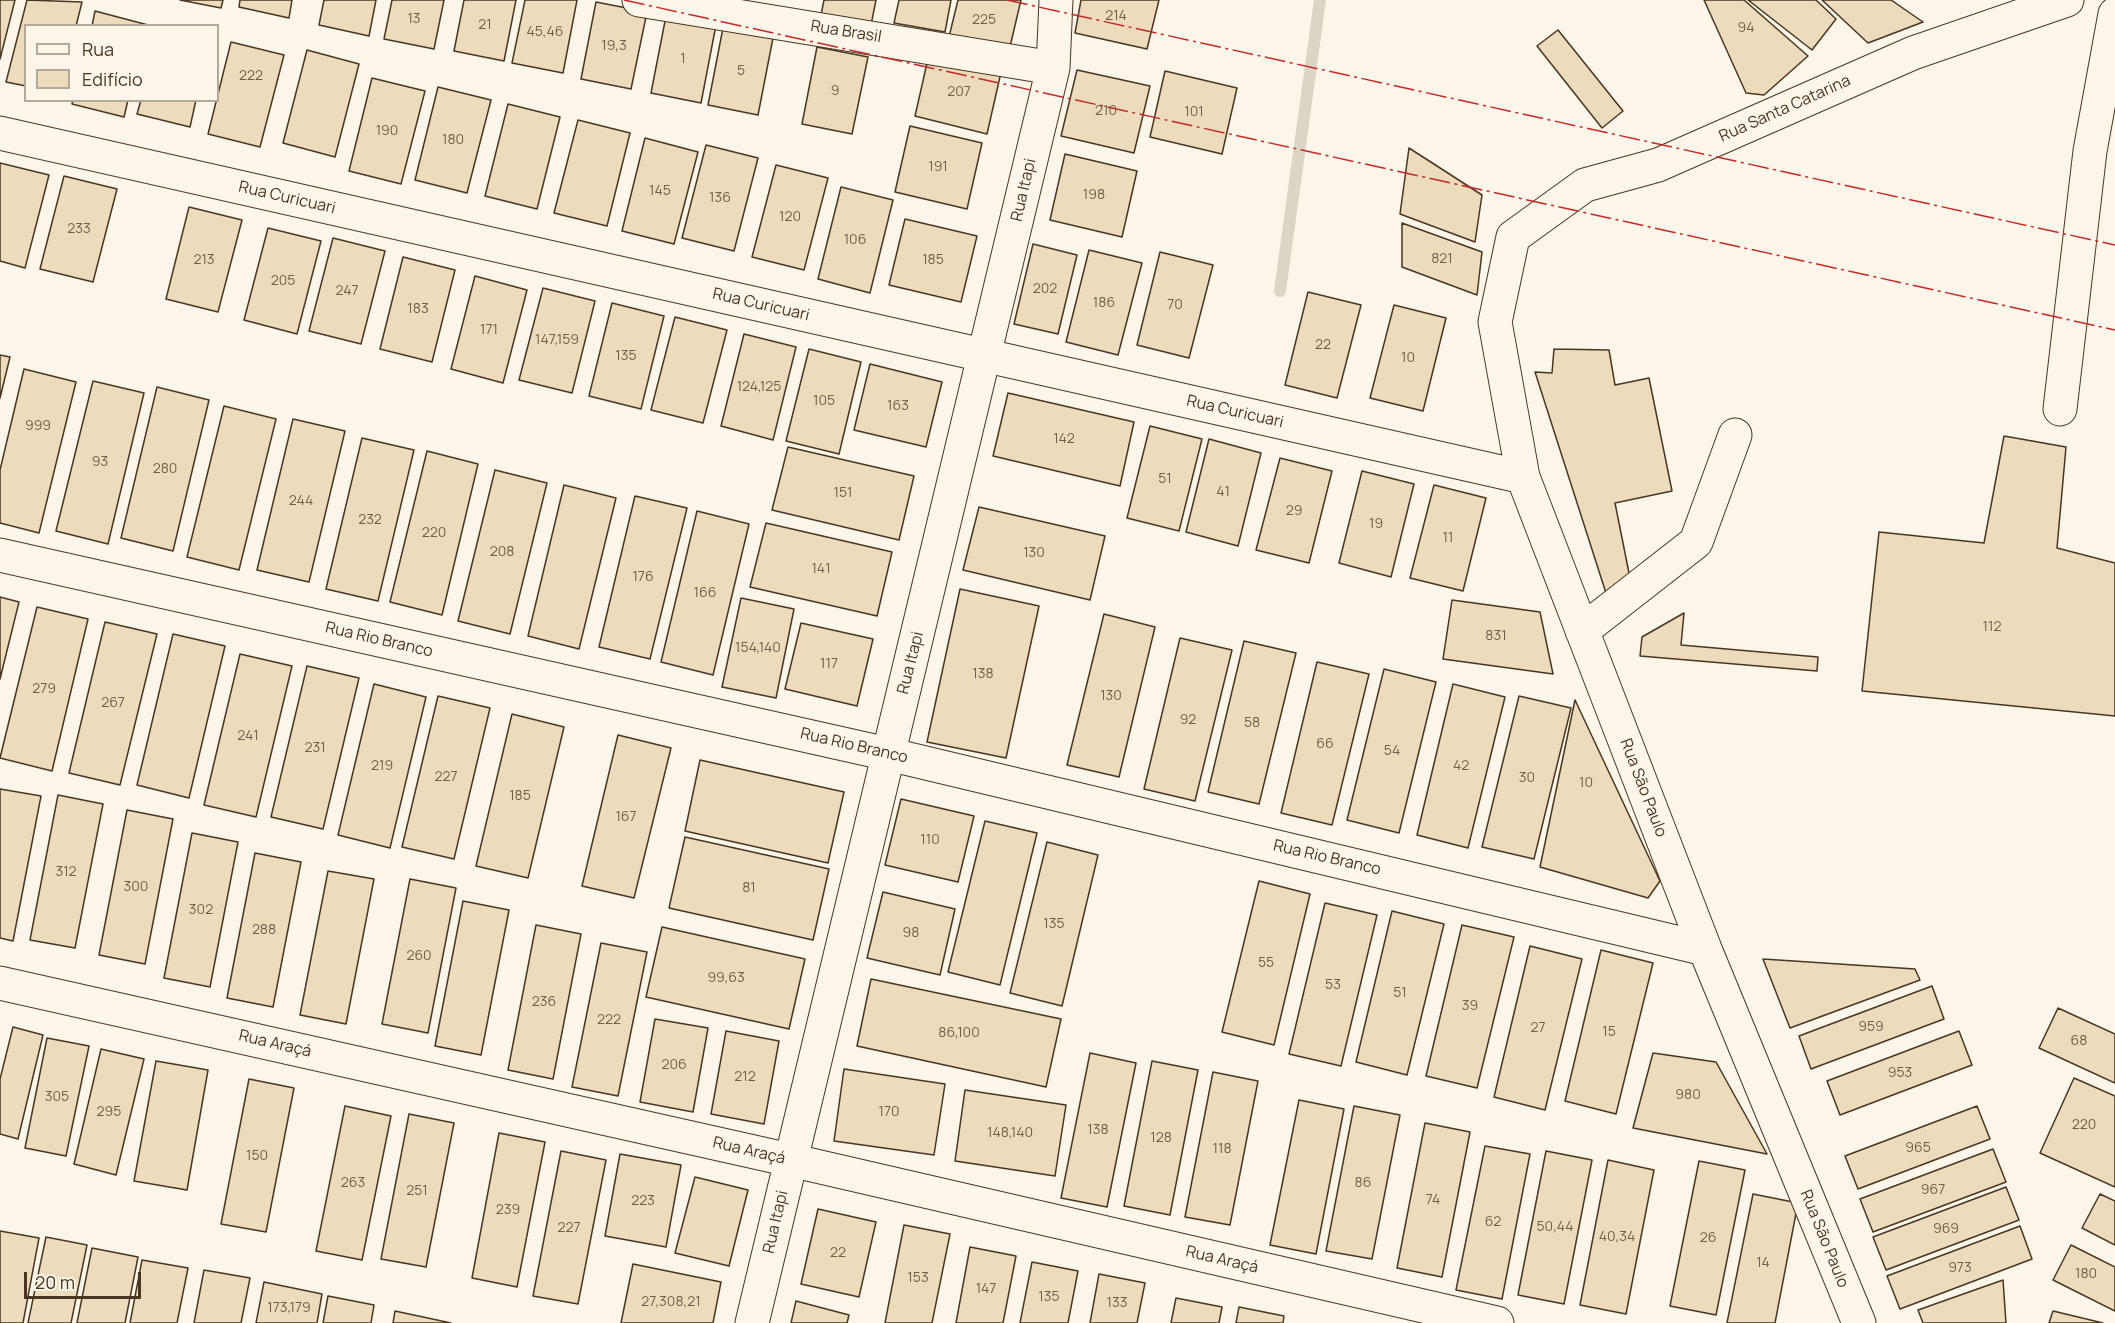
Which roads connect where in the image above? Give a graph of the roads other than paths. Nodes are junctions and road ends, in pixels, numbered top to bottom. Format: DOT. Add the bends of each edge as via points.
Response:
graph roads {
  1 [pos="639,0"];
  2 [pos="1056,0"];
  3 [pos="2067,0"];
  4 [pos="2115,14"];
  5 [pos="1053,68"];
  6 [pos="0,133"];
  7 [pos="1513,237"];
  8 [pos="985,356"];
  9 [pos="2061,409"];
  10 [pos="1735,435"];
  11 [pos="1523,477"];
  12 [pos="0,555"];
  13 [pos="1582,632"];
  14 [pos="888,754"];
  15 [pos="1705,949"];
  16 [pos="0,983"];
  17 [pos="790,1160"];
  18 [pos="752,1323"];
  19 [pos="1497,1323"];
  20 [pos="1859,1323"];
  1 -- 5 [label="street, Rua Brasil"];
  2 -- 5 [label="street, Rua Itapi"];
  3 -- 7 [label="street, Rua Santa Catarina" via="1912,53 1658,165 1585,186"];
  4 -- 9 [label="street" via="2090,151"];
  5 -- 8 [label="street, Rua Itapi"];
  6 -- 8 [label="street, Rua Curicuari"];
  7 -- 11 [label="street, Rua São Paulo" via="1495,322"];
  8 -- 11 [label="street, Rua Curicuari"];
  8 -- 14 [label="street, Rua Itapi"];
  10 -- 13 [label="street" via="1696,542"];
  11 -- 13 [label="street, Rua São Paulo"];
  12 -- 14 [label="street, Rua Rio Branco"];
  13 -- 15 [label="street, Rua São Paulo"];
  14 -- 15 [label="street, Rua Rio Branco"];
  14 -- 17 [label="street, Rua Itapi"];
  15 -- 20 [label="street, Rua São Paulo"];
  16 -- 17 [label="street, Rua Araçá"];
  17 -- 18 [label="street, Rua Itapi"];
  17 -- 19 [label="street, Rua Araçá"];
}
